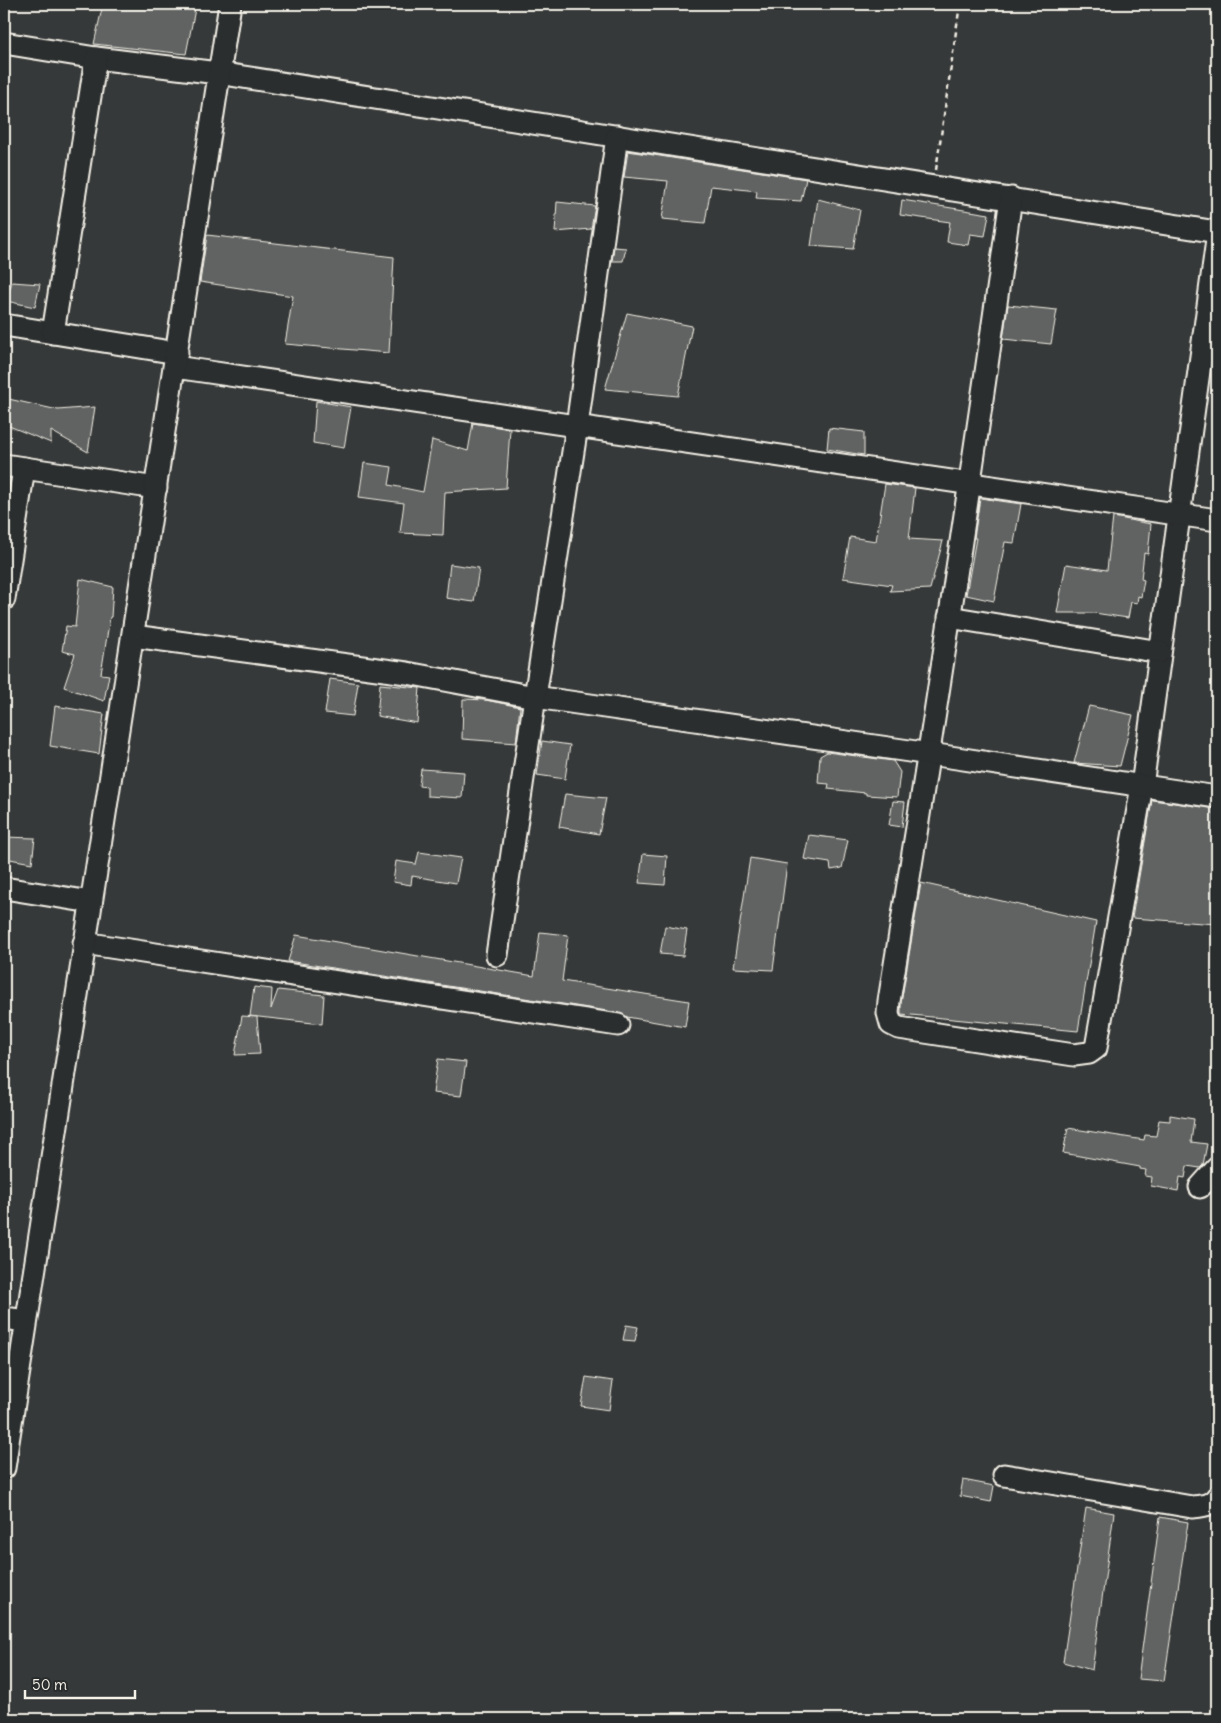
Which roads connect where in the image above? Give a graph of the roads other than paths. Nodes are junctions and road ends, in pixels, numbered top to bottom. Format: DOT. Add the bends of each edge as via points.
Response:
graph roads {
  1 [pos="230,4"];
  2 [pos="4,43"];
  3 [pos="96,58"];
  4 [pos="218,72"];
  5 [pos="617,136"];
  6 [pos="1010,198"];
  7 [pos="1217,232"];
  8 [pos="1217,240"];
  9 [pos="4,325"];
  10 [pos="53,333"];
  11 [pos="176,360"];
  12 [pos="577,426"];
  13 [pos="14,466"];
  14 [pos="970,484"];
  15 [pos="156,488"];
  16 [pos="1179,515"];
  17 [pos="1217,520"];
  18 [pos="4,599"];
  19 [pos="950,617"];
  20 [pos="133,636"];
  21 [pos="1160,652"];
  22 [pos="535,697"];
  23 [pos="930,754"];
  24 [pos="1142,786"];
  25 [pos="1217,797"];
  26 [pos="4,888"];
  27 [pos="91,902"];
  28 [pos="84,943"];
  29 [pos="497,954"];
  30 [pos="618,1025"];
  31 [pos="1217,1168"];
  32 [pos="1200,1187"];
  33 [pos="4,1318"];
  34 [pos="26,1321"];
  35 [pos="4,1468"];
  36 [pos="1004,1475"];
  37 [pos="1217,1497"];
  1 -- 4 [label="street"];
  2 -- 3 [label="street"];
  3 -- 4 [label="street"];
  3 -- 10 [label="street"];
  4 -- 5 [label="street"];
  4 -- 11 [label="street"];
  5 -- 6 [label="street"];
  5 -- 12 [label="street"];
  6 -- 7 [label="street"];
  6 -- 14 [label="street"];
  8 -- 16 [label="street"];
  9 -- 10 [label="street"];
  10 -- 11 [label="street"];
  11 -- 12 [label="street"];
  11 -- 15 [label="street"];
  12 -- 14 [label="street"];
  12 -- 22 [label="street"];
  13 -- 15 [label="street"];
  13 -- 18 [label="street"];
  14 -- 16 [label="street"];
  14 -- 19 [label="street"];
  15 -- 20 [label="street"];
  16 -- 17 [label="street"];
  16 -- 21 [label="street"];
  19 -- 21 [label="street"];
  19 -- 23 [label="street"];
  20 -- 22 [label="street" via="407,673"];
  20 -- 27 [label="street"];
  21 -- 24 [label="street"];
  22 -- 23 [label="street"];
  22 -- 29 [label="street"];
  23 -- 24 [label="street"];
  23 -- 24 [label="street" via="889,1001 891,1024 899,1028 1074,1055 1089,1053 1096,1048"];
  24 -- 25 [label="street"];
  26 -- 27 [label="street"];
  27 -- 28 [label="street"];
  28 -- 30 [label="street"];
  28 -- 34 [label="street"];
  31 -- 32 [label="street"];
  33 -- 34 [label="street"];
  34 -- 35 [label="street"];
  36 -- 37 [label="street" via="1192,1507 1206,1506"];
}
